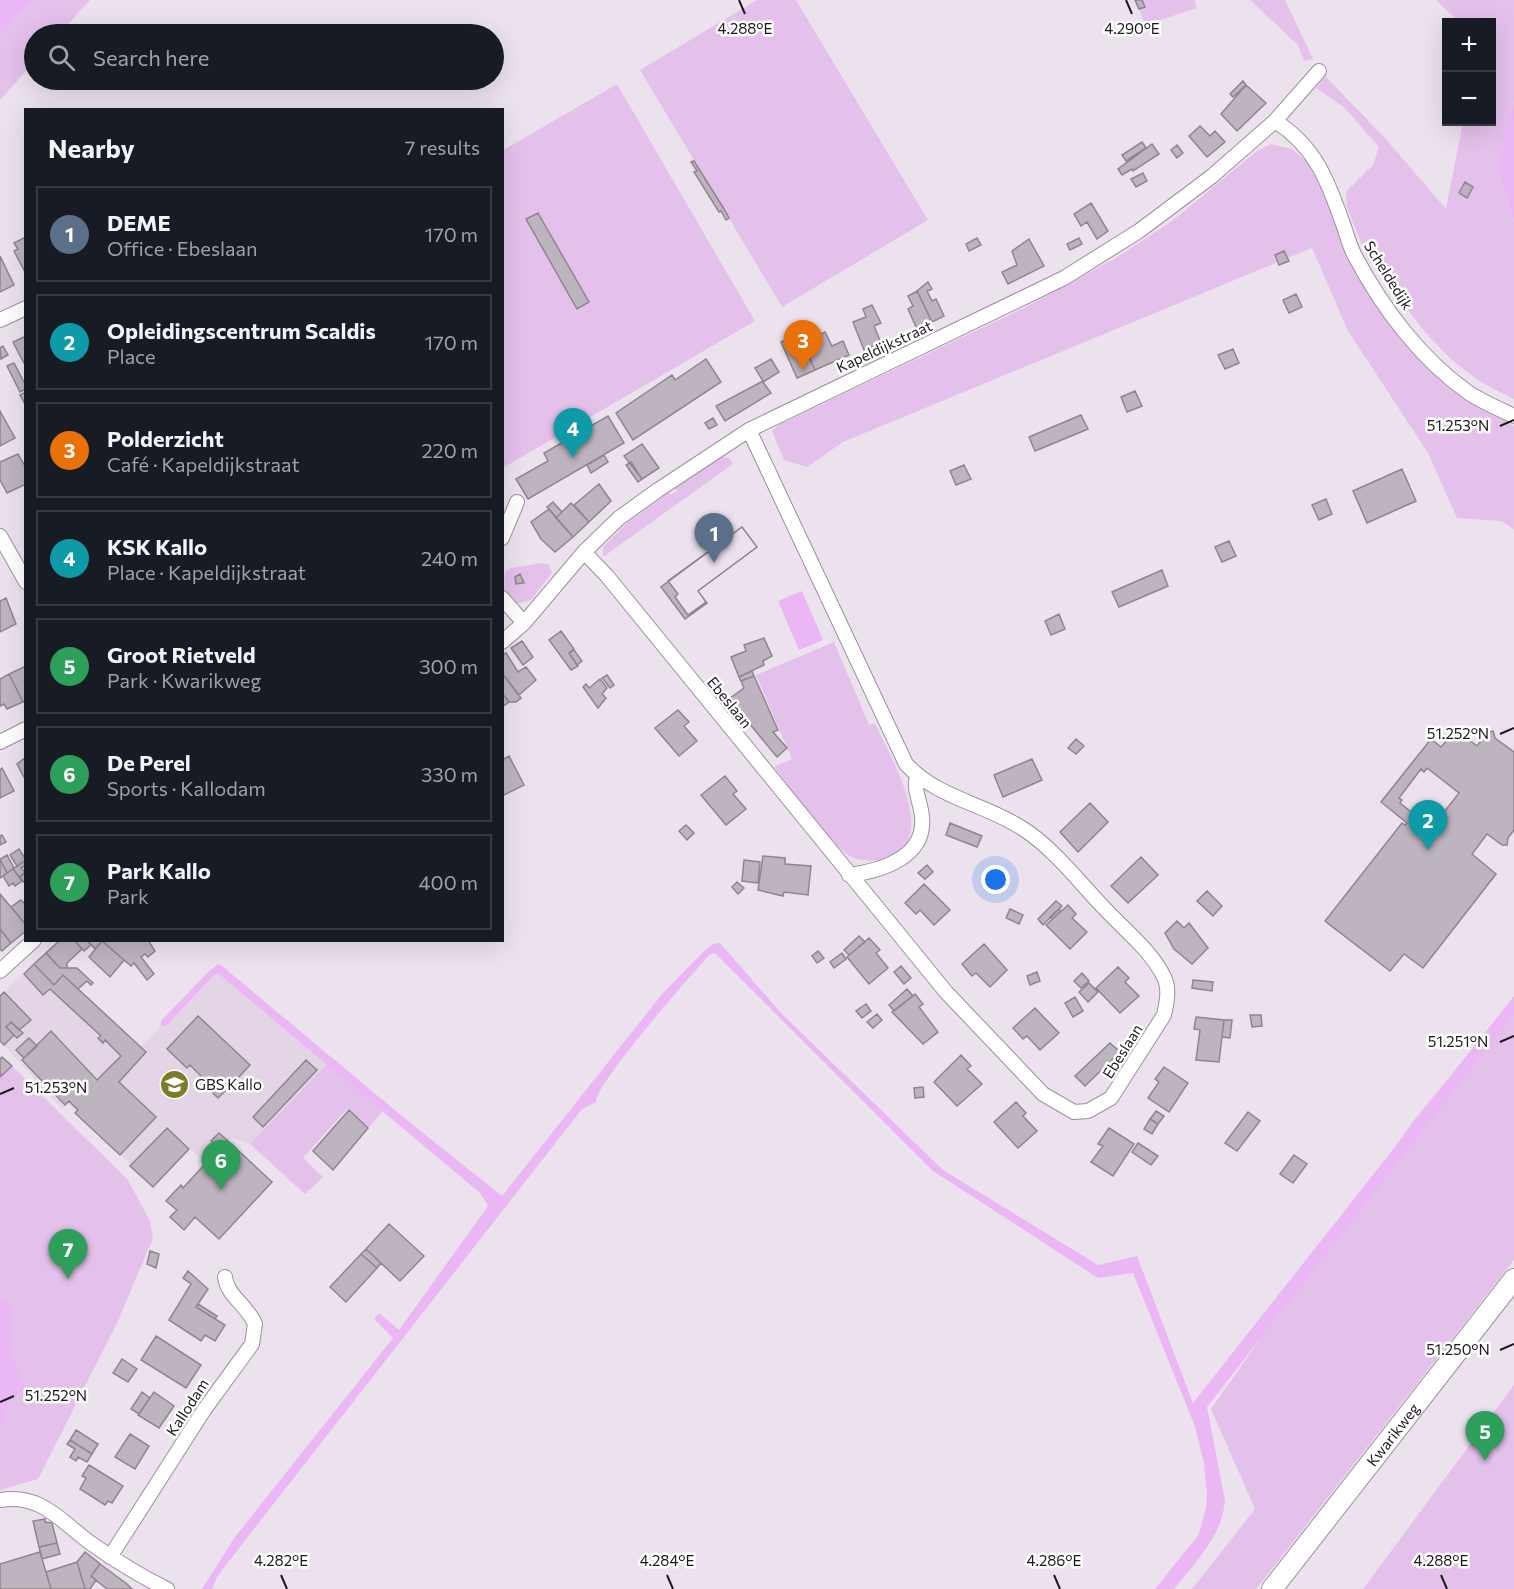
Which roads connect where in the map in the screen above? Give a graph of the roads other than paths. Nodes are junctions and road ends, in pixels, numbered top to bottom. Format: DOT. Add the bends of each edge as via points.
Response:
graph roads {
  1 [pos="1318,71"];
  2 [pos="1275,121"];
  3 [pos="24,309"];
  4 [pos="0,320"];
  5 [pos="1514,416"];
  6 [pos="749,430"];
  7 [pos="517,502"];
  8 [pos="504,533"];
  9 [pos="0,536"];
  10 [pos="584,552"];
  11 [pos="24,578"];
  12 [pos="504,600"];
  13 [pos="524,623"];
  14 [pos="504,640"];
  15 [pos="24,730"];
  16 [pos="0,742"];
  17 [pos="917,776"];
  18 [pos="849,875"];
  19 [pos="32,942"];
  20 [pos="0,971"];
  21 [pos="225,1277"];
  22 [pos="1514,1279"];
  23 [pos="0,1500"];
  24 [pos="110,1557"];
  25 [pos="167,1589"];
  26 [pos="1272,1589"];
  1 -- 2 [label="street, Kapeldijkstraat"];
  2 -- 5 [label="street, Scheldedijk" via="1314,155 1335,199 1355,257 1413,342 1471,394"];
  2 -- 6 [label="street, Kapeldijkstraat" via="1148,225 1064,278"];
  3 -- 4 [label="street"];
  6 -- 10 [label="street, Kapeldijkstraat" via="629,511"];
  6 -- 17 [label="street, Ebeslaan" via="899,751"];
  7 -- 8 [label="street"];
  9 -- 11 [label="street"];
  10 -- 13 [label="street, Kapeldijkstraat"];
  10 -- 18 [label="street, Ebeslaan"];
  12 -- 13 [label="street"];
  13 -- 14 [label="street, Kapeldijkstraat"];
  15 -- 16 [label="street"];
  17 -- 18 [label="street" via="914,787 923,820 918,839 908,854 886,868"];
  17 -- 18 [label="street, Ebeslaan" via="1025,830 1133,939 1163,975 1167,1000 1164,1015 1111,1098 1088,1111 1074,1112 1042,1094 946,992"];
  19 -- 20 [label="street"];
  21 -- 24 [label="street, Kallodam" via="228,1290 252,1315 252,1344 204,1410"];
  22 -- 26 [label="street, Kwarikweg"];
  23 -- 24 [label="street" via="13,1498 43,1505"];
  24 -- 25 [label="street"];
}
